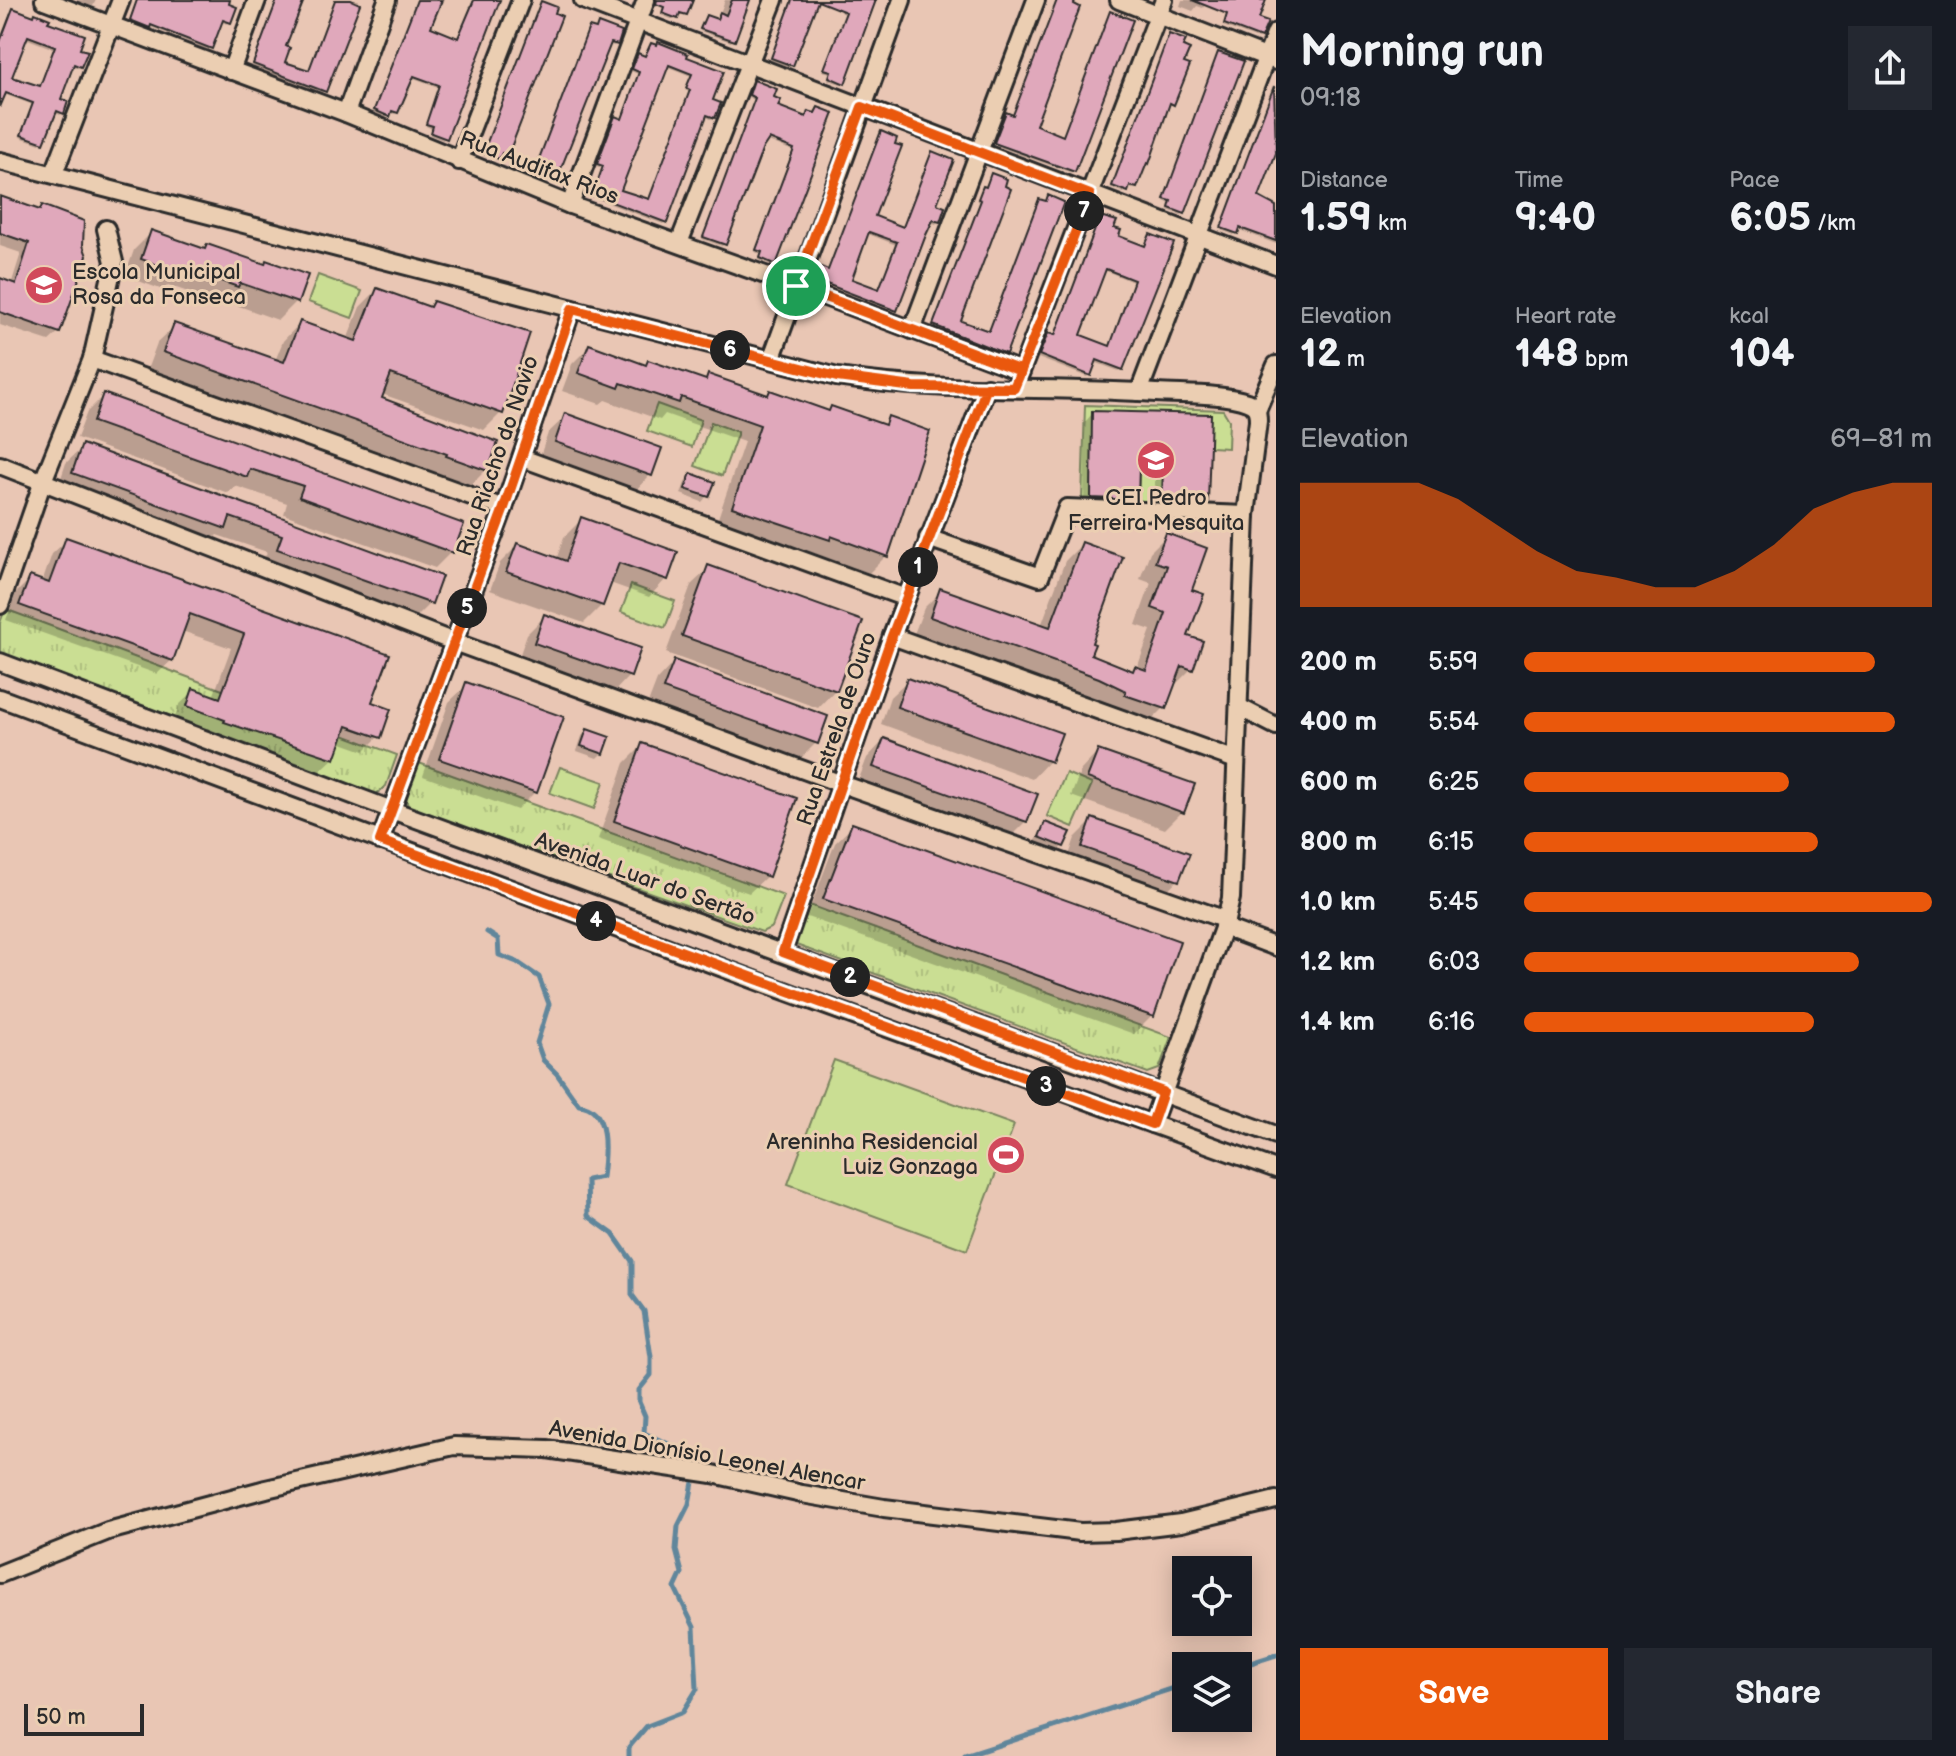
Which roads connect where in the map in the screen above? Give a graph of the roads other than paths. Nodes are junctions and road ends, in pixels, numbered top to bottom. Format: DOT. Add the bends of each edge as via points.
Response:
graph roads {
  1 [pos="44,0"];
  2 [pos="121,0"];
  3 [pos="257,0"];
  4 [pos="387,0"];
  5 [pos="521,0"];
  6 [pos="583,0"];
  7 [pos="646,0"];
  8 [pos="774,0"];
  9 [pos="902,0"];
  10 [pos="1036,0"];
  11 [pos="1119,0"];
  12 [pos="1161,8"];
  13 [pos="638,21"];
  14 [pos="111,26"];
  15 [pos="1276,32"];
  16 [pos="1272,59"];
  17 [pos="750,64"];
  18 [pos="231,71"];
  19 [pos="862,107"];
  20 [pos="346,113"];
  21 [pos="980,152"];
  22 [pos="0,161"];
  23 [pos="459,161"];
  24 [pos="54,173"];
  25 [pos="1090,195"];
  26 [pos="570,205"];
  27 [pos="106,229"];
  28 [pos="1198,236"];
  29 [pos="679,243"];
  30 [pos="1276,265"];
  31 [pos="796,286"];
  32 [pos="572,309"];
  33 [pos="912,330"];
  34 [pos="92,359"];
  35 [pos="771,360"];
  36 [pos="1276,365"];
  37 [pos="1021,371"];
  38 [pos="987,387"];
  39 [pos="1014,388"];
  40 [pos="1139,392"];
  41 [pos="1257,410"];
  42 [pos="522,458"];
  43 [pos="0,465"];
  44 [pos="43,481"];
  45 [pos="504,508"];
  46 [pos="1246,515"];
  47 [pos="928,538"];
  48 [pos="906,598"];
  49 [pos="0,605"];
  50 [pos="892,636"];
  51 [pos="454,642"];
  52 [pos="0,662"];
  53 [pos="0,698"];
  54 [pos="1239,707"];
  55 [pos="1276,726"];
  56 [pos="1236,760"];
  57 [pos="842,784"];
  58 [pos="392,810"];
  59 [pos="380,841"];
  60 [pos="1224,923"];
  61 [pos="1276,947"];
  62 [pos="783,952"];
  63 [pos="1163,1092"];
  64 [pos="1152,1124"];
  65 [pos="1276,1135"];
  66 [pos="1276,1169"];
  67 [pos="1276,1500"];
  68 [pos="0,1574"];
  1 -- 14 [label="street, Rua Audifax Rios"];
  2 -- 14 [label="street"];
  3 -- 18 [label="street"];
  4 -- 20 [label="street"];
  5 -- 23 [label="street"];
  6 -- 13 [label="street"];
  7 -- 13 [label="street"];
  8 -- 17 [label="street"];
  9 -- 19 [label="street"];
  10 -- 21 [label="street"];
  11 -- 12 [label="street"];
  12 -- 16 [label="street"];
  12 -- 25 [label="street"];
  13 -- 17 [label="street"];
  13 -- 26 [label="street"];
  14 -- 18 [label="street, Rua Audifax Rios"];
  14 -- 24 [label="street"];
  15 -- 16 [label="street"];
  16 -- 28 [label="street"];
  17 -- 19 [label="street"];
  17 -- 29 [label="street"];
  18 -- 20 [label="street, Rua Audifax Rios"];
  19 -- 21 [label="street"];
  19 -- 31 [label="street"];
  20 -- 23 [label="street, Rua Audifax Rios"];
  21 -- 25 [label="street"];
  21 -- 33 [label="street"];
  22 -- 24 [label="street"];
  23 -- 26 [label="street, Rua Audifax Rios"];
  24 -- 32 [label="street"];
  25 -- 28 [label="street"];
  25 -- 37 [label="street"];
  26 -- 29 [label="street, Rua Audifax Rios"];
  27 -- 34 [label="street" via="114,262"];
  28 -- 30 [label="street"];
  28 -- 40 [label="street"];
  29 -- 31 [label="street, Rua Audifax Rios"];
  31 -- 33 [label="street, Rua Audifax Rios"];
  31 -- 35 [label="street"];
  32 -- 35 [label="street"];
  32 -- 42 [label="street, Rua Riacho do Navio"];
  33 -- 37 [label="street, Rua Audifax Rios"];
  34 -- 44 [label="street"];
  34 -- 45 [label="street"];
  35 -- 38 [label="street" via="873,383"];
  36 -- 41 [label="street"];
  37 -- 39 [label="street"];
  38 -- 39 [label="street"];
  38 -- 47 [label="street, Rua Estrela de Ouro"];
  39 -- 40 [label="street"];
  40 -- 41 [label="street" via="1239,400"];
  41 -- 46 [label="street"];
  42 -- 45 [label="street, Rua Riacho do Navio"];
  42 -- 48 [label="street"];
  43 -- 44 [label="street"];
  44 -- 49 [label="street"];
  44 -- 51 [label="street"];
  45 -- 51 [label="street, Rua Riacho do Navio"];
  46 -- 47 [label="street" via="1067,508 1040,577"];
  46 -- 54 [label="street"];
  47 -- 48 [label="street, Rua Estrela de Ouro"];
  48 -- 50 [label="street, Rua Estrela de Ouro"];
  50 -- 56 [label="street"];
  50 -- 57 [label="street, Rua Estrela de Ouro"];
  51 -- 57 [label="street"];
  51 -- 58 [label="street, Rua Riacho do Navio"];
  52 -- 58 [label="street, Avenida Luar do Sertão"];
  53 -- 59 [label="street"];
  54 -- 55 [label="street"];
  54 -- 56 [label="street"];
  56 -- 60 [label="street" via="1231,898"];
  57 -- 60 [label="street"];
  57 -- 62 [label="street, Rua Estrela de Ouro"];
  58 -- 59 [label="street, Rua Riacho do Navio"];
  58 -- 62 [label="street, Avenida Luar do Sertão"];
  59 -- 64 [label="street"];
  60 -- 61 [label="street"];
  60 -- 63 [label="street"];
  62 -- 63 [label="street, Avenida Luar do Sertão"];
  63 -- 64 [label="street"];
  63 -- 65 [label="street, Avenida Luar do Sertão"];
  64 -- 66 [label="street"];
  67 -- 68 [label="street, Avenida Dionísio Leonel Alencar" via="1181,1523 1080,1532 884,1508 713,1474 547,1449 454,1446 108,1531"];
}
